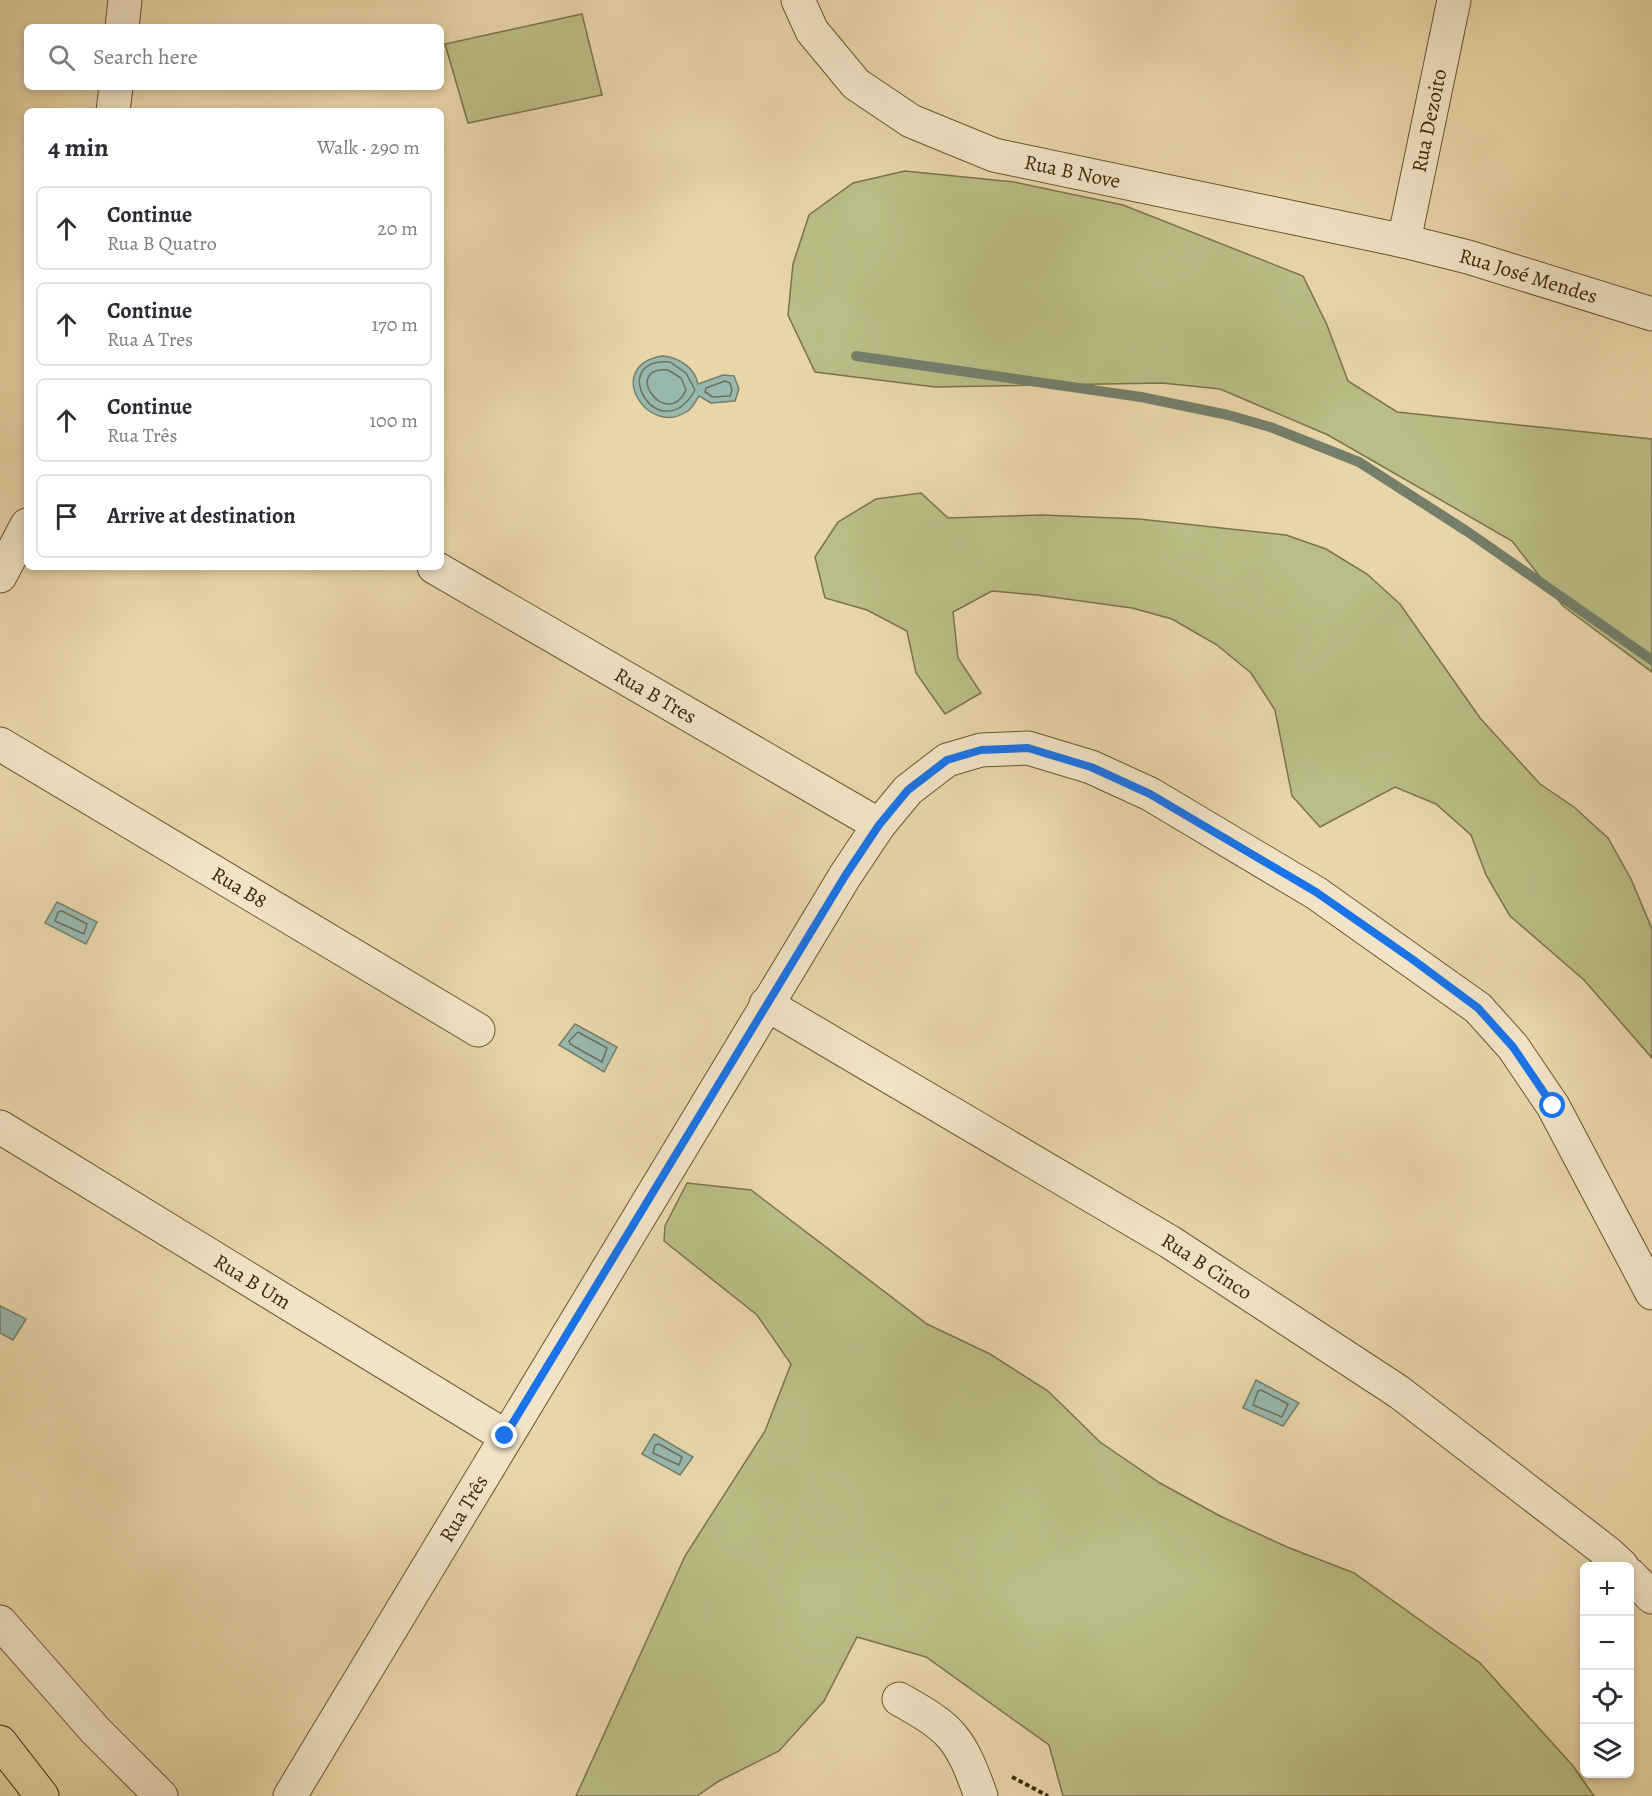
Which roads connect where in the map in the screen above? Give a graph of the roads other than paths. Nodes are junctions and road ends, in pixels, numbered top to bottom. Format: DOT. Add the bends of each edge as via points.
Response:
graph roads {
  1 [pos="125,0"];
  2 [pos="798,0"];
  3 [pos="1454,0"];
  4 [pos="122,24"];
  5 [pos="116,90"];
  6 [pos="114,108"];
  7 [pos="1404,241"];
  8 [pos="1652,314"];
  9 [pos="16,529"];
  10 [pos="439,570"];
  11 [pos="0,576"];
  12 [pos="0,744"];
  13 [pos="879,825"];
  14 [pos="766,1004"];
  15 [pos="478,1030"];
  16 [pos="0,1127"];
  17 [pos="1652,1293"];
  18 [pos="505,1436"];
  19 [pos="1618,1562"];
  20 [pos="1634,1580"];
  21 [pos="1652,1597"];
  22 [pos="0,1622"];
  23 [pos="899,1699"];
  24 [pos="0,1742"];
  25 [pos="42,1796"];
  26 [pos="161,1796"];
  27 [pos="290,1796"];
  28 [pos="981,1796"];
  1 -- 4 [label="street"];
  2 -- 7 [label="street, Rua B Nove" via="812,31 856,84 911,121 994,155"];
  3 -- 7 [label="street, Rua Dezoito"];
  5 -- 6 [label="street"];
  7 -- 8 [label="street, Rua José Mendes"];
  9 -- 11 [label="street"];
  10 -- 13 [label="street, Rua B Tres"];
  12 -- 15 [label="street, Rua B8"];
  13 -- 14 [label="street, Rua Três"];
  13 -- 17 [label="street, Rua Três" via="908,790 947,760 981,750 1028,748 1150,794 1316,892 1478,1008 1513,1047 1553,1106"];
  14 -- 18 [label="street, Rua Três"];
  14 -- 19 [label="street, Rua B Cinco" via="1170,1242 1400,1392"];
  16 -- 18 [label="street, Rua B Um"];
  18 -- 27 [label="street, Rua Três"];
  20 -- 21 [label="street"];
  22 -- 26 [label="street" via="95,1730"];
  23 -- 28 [label="street" via="939,1721 965,1752"];
  24 -- 25 [label="main road"];
}
